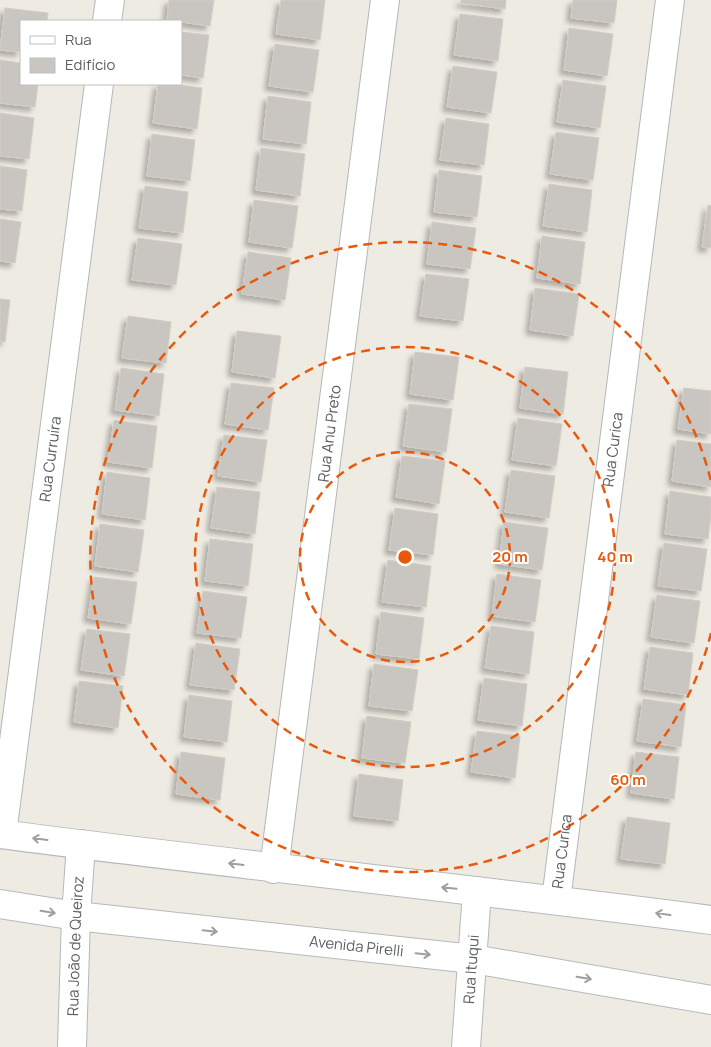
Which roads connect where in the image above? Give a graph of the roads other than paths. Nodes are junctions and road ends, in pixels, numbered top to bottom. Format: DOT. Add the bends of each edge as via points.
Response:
graph roads {
  1 [pos="110,0"];
  2 [pos="384,0"];
  3 [pos="670,0"];
  4 [pos="107,20"];
  5 [pos="99,85"];
  6 [pos="1,834"];
  7 [pos="81,844"];
  8 [pos="274,868"];
  9 [pos="476,891"];
  10 [pos="556,900"];
  11 [pos="0,904"];
  12 [pos="76,916"];
  13 [pos="711,920"];
  14 [pos="473,959"];
  15 [pos="711,1000"];
  16 [pos="72,1047"];
  17 [pos="466,1047"];
  1 -- 4 [label="street"];
  2 -- 8 [label="street, Rua Anu Preto"];
  3 -- 10 [label="street, Rua Curica"];
  5 -- 6 [label="street, Rua Curruíra"];
  7 -- 6 [label="street, one-way"];
  8 -- 7 [label="street, one-way"];
  7 -- 12 [label="street, Rua João de Queiroz"];
  9 -- 8 [label="street, one-way"];
  9 -- 10 [label="street"];
  9 -- 14 [label="street, Rua Ituqui"];
  13 -- 10 [label="street, one-way"];
  11 -- 12 [label="street, Avenida Pirelli, one-way"];
  12 -- 14 [label="street, Avenida Pirelli, one-way"];
  12 -- 16 [label="street, Rua João de Queiroz"];
  14 -- 15 [label="street, Avenida Pirelli, one-way"];
  14 -- 17 [label="street, Rua Ituqui"];
}
